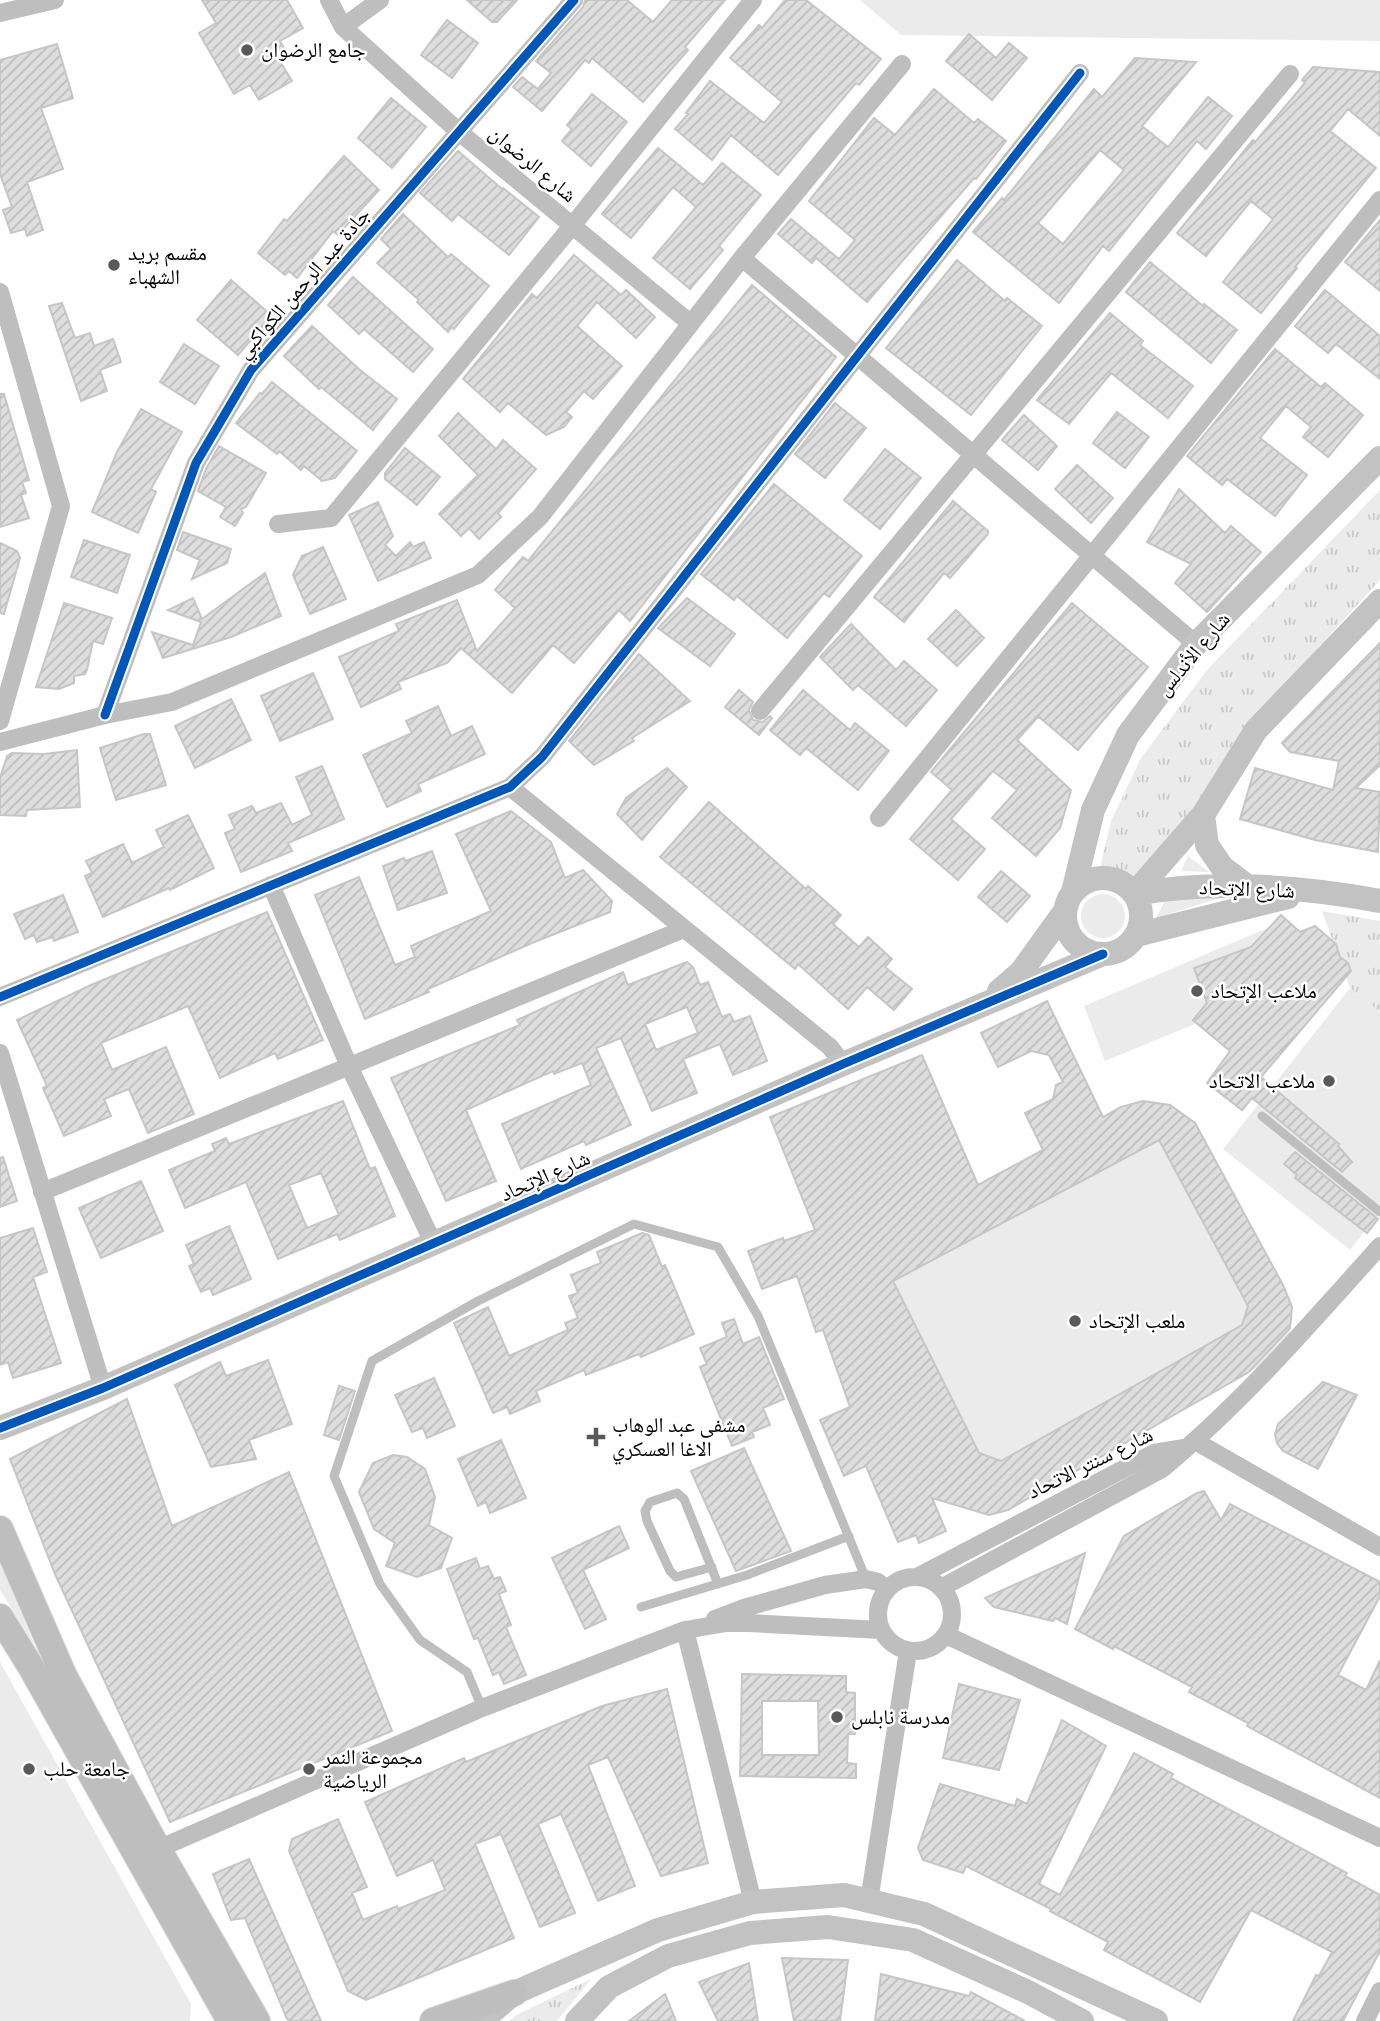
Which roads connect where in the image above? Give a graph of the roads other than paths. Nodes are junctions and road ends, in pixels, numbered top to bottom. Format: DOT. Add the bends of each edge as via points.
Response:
graph roads {
  1 [pos="55,0"];
  2 [pos="329,0"];
  3 [pos="380,0"];
  4 [pos="574,0"];
  5 [pos="753,0"];
  6 [pos="0,13"];
  7 [pos="343,27"];
  8 [pos="902,64"];
  9 [pos="1080,73"];
  10 [pos="1290,74"];
  11 [pos="458,131"];
  12 [pos="1380,200"];
  13 [pos="572,226"];
  14 [pos="742,258"];
  15 [pos="0,292"];
  16 [pos="690,323"];
  17 [pos="858,355"];
  18 [pos="975,455"];
  19 [pos="1380,458"];
  20 [pos="278,524"];
  21 [pos="1091,554"];
  22 [pos="1380,601"];
  23 [pos="1196,644"];
  24 [pos="760,711"];
  25 [pos="105,715"];
  26 [pos="0,721"];
  27 [pos="0,742"];
  28 [pos="510,787"];
  29 [pos="1203,815"];
  30 [pos="879,818"];
  31 [pos="271,885"];
  32 [pos="1247,886"];
  33 [pos="1308,891"];
  34 [pos="1134,894"];
  35 [pos="1380,901"];
  36 [pos="1069,902"];
  37 [pos="684,929"];
  38 [pos="1136,935"];
  39 [pos="1102,954"];
  40 [pos="0,997"];
  41 [pos="980,1008"];
  42 [pos="0,1053"];
  43 [pos="843,1065"];
  44 [pos="349,1066"];
  45 [pos="1262,1116"];
  46 [pos="42,1192"];
  47 [pos="1380,1212"];
  48 [pos="436,1243"];
  49 [pos="1380,1246"];
  50 [pos="103,1388"];
  51 [pos="62,1404"];
  52 [pos="0,1428"];
  53 [pos="1189,1444"];
  54 [pos="0,1445"];
  55 [pos="0,1530"];
  56 [pos="849,1536"];
  57 [pos="1380,1547"];
  58 [pos="712,1567"];
  59 [pos="917,1577"];
  60 [pos="866,1579"];
  61 [pos="719,1584"];
  62 [pos="941,1588"];
  63 [pos="887,1589"];
  64 [pos="641,1607"];
  65 [pos="0,1617"];
  66 [pos="690,1629"];
  67 [pos="881,1630"];
  68 [pos="946,1635"];
  69 [pos="908,1651"];
  70 [pos="482,1708"];
  71 [pos="1380,1838"];
  72 [pos="158,1849"];
  73 [pos="869,1901"];
  74 [pos="753,1902"];
  75 [pos="1380,1991"];
  76 [pos="514,1993"];
  77 [pos="230,2021"];
  78 [pos="257,2021"];
  79 [pos="433,2021"];
  80 [pos="481,2021"];
  81 [pos="577,2021"];
  82 [pos="1082,2021"];
  83 [pos="1156,2021"];
  84 [pos="1365,2021"];
  1 -- 6 [label="street"];
  2 -- 7 [label="street, شارع الرضوان"];
  3 -- 7 [label="street"];
  4 -- 11 [label="street, جادة عبد الرحمن الكواكبي"];
  5 -- 13 [label="street"];
  7 -- 11 [label="street, شارع الرضوان"];
  8 -- 14 [label="street"];
  9 -- 17 [label="street"];
  10 -- 18 [label="street"];
  11 -- 13 [label="street, شارع الرضوان"];
  11 -- 25 [label="street, جادة عبد الرحمن الكواكبي" via="251,370 195,463"];
  12 -- 21 [label="street"];
  13 -- 16 [label="street, شارع الرضوان"];
  13 -- 20 [label="street" via="331,518"];
  14 -- 16 [label="street"];
  14 -- 17 [label="street"];
  15 -- 26 [label="street" via="61,506"];
  16 -- 25 [label="street" via="540,517 478,575 172,702"];
  17 -- 18 [label="street"];
  17 -- 28 [label="street" via="542,757"];
  18 -- 21 [label="street"];
  18 -- 24 [label="street"];
  19 -- 23 [label="street, شارع الأندلس"];
  21 -- 23 [label="street"];
  21 -- 30 [label="street"];
  22 -- 29 [label="street" via="1256,730"];
  23 -- 36 [label="street, شارع الأندلس" via="1128,735 1093,810"];
  25 -- 27 [label="street"];
  28 -- 31 [label="street"];
  28 -- 37 [label="street"];
  29 -- 32 [label="street" via="1207,845 1222,867"];
  29 -- 34 [label="street"];
  31 -- 40 [label="street"];
  31 -- 44 [label="street"];
  32 -- 33 [label="street, شارع الإتحاد"];
  32 -- 34 [label="street, شارع الإتحاد" via="1174,887"];
  33 -- 35 [label="street"];
  33 -- 38 [label="street, شارع الإتحاد"];
  34 -- 36 [label="street" via="1104,878 1082,884"];
  34 -- 38 [label="street" via="1141,918"];
  36 -- 39 [label="street" via="1065,923 1069,934 1086,951"];
  36 -- 41 [label="street, شارع الأندلس" via="1021,972"];
  37 -- 43 [label="street" via="830,1047"];
  37 -- 44 [label="street"];
  38 -- 39 [label="street" via="1121,950"];
  39 -- 41 [label="street, شارع الإتحاد"];
  41 -- 43 [label="street, شارع الإتحاد"];
  42 -- 46 [label="street"];
  43 -- 48 [label="street, شارع الإتحاد"];
  44 -- 46 [label="street"];
  44 -- 48 [label="street"];
  45 -- 47 [label="lane"];
  46 -- 50 [label="street"];
  48 -- 50 [label="street, شارع الإتحاد"];
  49 -- 53 [label="street" via="1274,1365"];
  50 -- 51 [label="street, شارع الإتحاد"];
  51 -- 52 [label="street, شارع الإتحاد"];
  51 -- 54 [label="street"];
  53 -- 57 [label="street"];
  53 -- 59 [label="street, شارع سنتر الاتحاد" via="1154,1453"];
  53 -- 62 [label="street, شارع سنتر الاتحاد" via="1161,1469"];
  55 -- 72 [label="main road" via="64,1676"];
  56 -- 60 [label="lane"];
  56 -- 61 [label="lane"];
  56 -- 70 [label="lane" via="758,1316 718,1247 634,1224 478,1301 372,1361 334,1476 380,1584 420,1640 467,1672"];
  58 -- 58 [label="lane" via="684,1499 677,1493 650,1503 645,1511 647,1521 670,1571 676,1577"];
  58 -- 61 [label="lane"];
  59 -- 62 [label="street"];
  59 -- 63 [label="street"];
  60 -- 63 [label="street"];
  60 -- 66 [label="street" via="767,1601"];
  61 -- 64 [label="lane"];
  62 -- 68 [label="street" via="951,1606"];
  63 -- 67 [label="street" via="878,1609"];
  65 -- 77 [label="main road"];
  66 -- 67 [label="street" via="748,1623"];
  66 -- 70 [label="street"];
  66 -- 74 [label="street"];
  67 -- 69 [label="street" via="888,1640"];
  68 -- 69 [label="street" via="930,1649"];
  68 -- 71 [label="street"];
  69 -- 73 [label="street"];
  70 -- 72 [label="street"];
  72 -- 78 [label="main road"];
  73 -- 74 [label="street" via="844,1895"];
  73 -- 83 [label="street" via="924,1914"];
  74 -- 76 [label="street" via="658,1930"];
  75 -- 84 [label="street"];
  76 -- 79 [label="main road"];
  76 -- 80 [label="street"];
  81 -- 82 [label="street" via="609,1987 668,1956 750,1933 828,1927 913,1940"];
}
